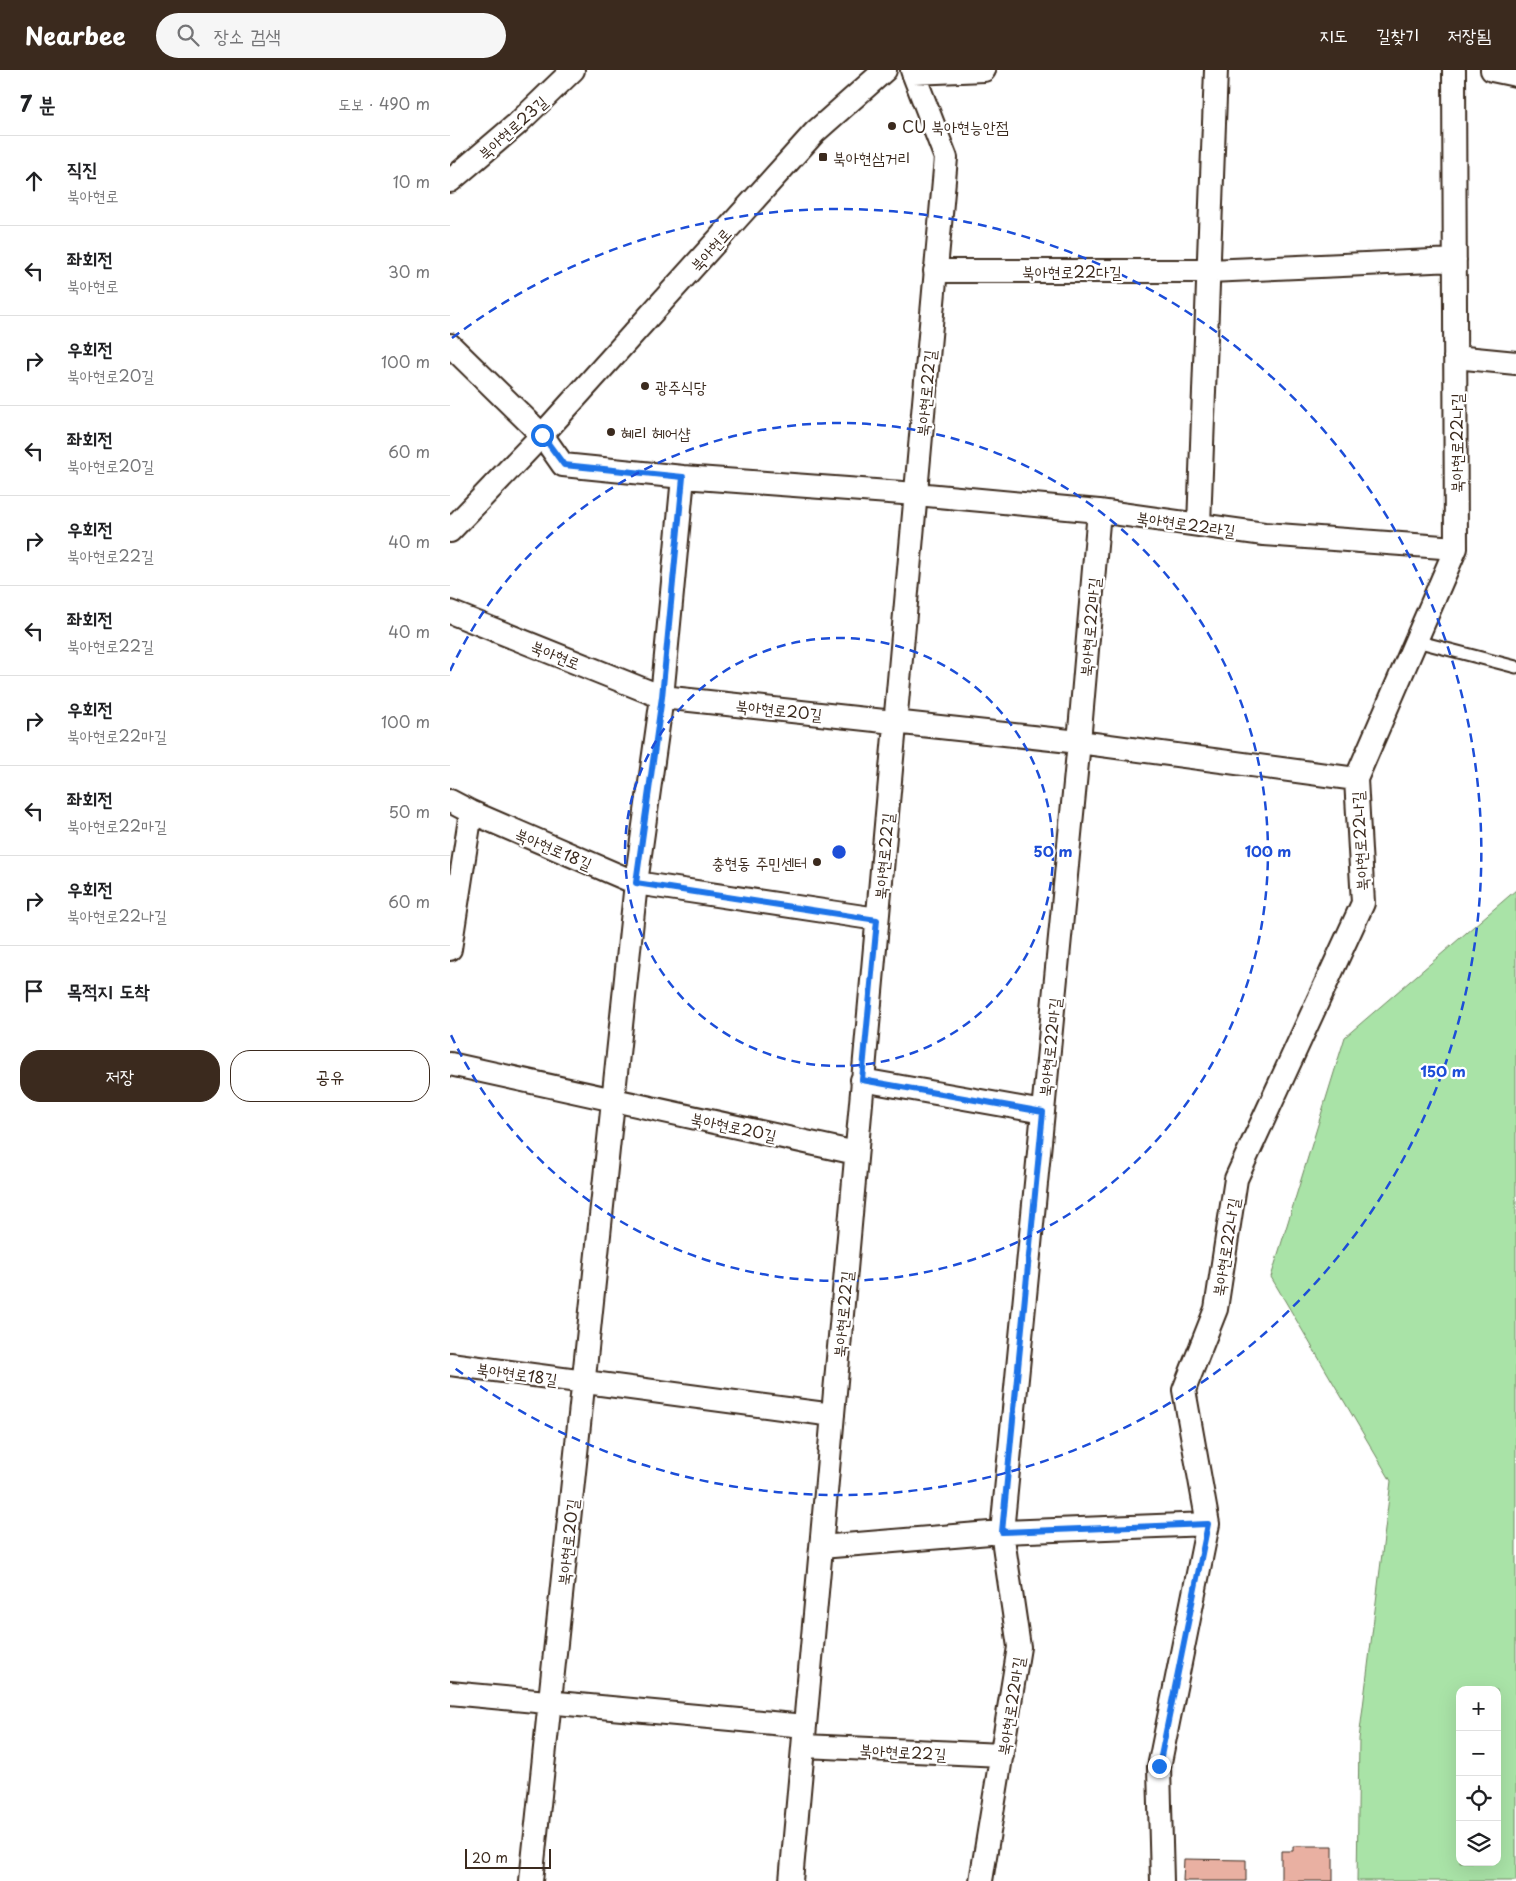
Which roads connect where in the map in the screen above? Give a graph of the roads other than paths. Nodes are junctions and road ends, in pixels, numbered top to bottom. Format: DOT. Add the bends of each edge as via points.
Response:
graph roads {
  1 [pos="573,70"];
  2 [pos="885,70"];
  3 [pos="984,70"];
  4 [pos="1216,70"];
  5 [pos="1454,70"];
  6 [pos="1492,70"];
  7 [pos="913,72"];
  8 [pos="1516,75"];
  9 [pos="450,181"];
  10 [pos="1455,260"];
  11 [pos="935,271"];
  12 [pos="1209,271"];
  13 [pos="450,346"];
  14 [pos="1455,356"];
  15 [pos="1516,363"];
  16 [pos="542,435"];
  17 [pos="683,477"];
  18 [pos="916,494"];
  19 [pos="1099,511"];
  20 [pos="1200,525"];
  21 [pos="450,531"];
  22 [pos="1456,548"];
  23 [pos="450,612"];
  24 [pos="1416,642"];
  25 [pos="1516,667"];
  26 [pos="662,697"];
  27 [pos="895,722"];
  28 [pos="1079,742"];
  29 [pos="1356,779"];
  30 [pos="450,801"];
  31 [pos="472,812"];
  32 [pos="636,883"];
  33 [pos="877,920"];
  34 [pos="450,949"];
  35 [pos="450,1064"];
  36 [pos="862,1080"];
  37 [pos="613,1100"];
  38 [pos="1043,1112"];
  39 [pos="856,1153"];
  40 [pos="450,1364"];
  41 [pos="584,1382"];
  42 [pos="833,1415"];
  43 [pos="1208,1524"];
  44 [pos="1002,1532"];
  45 [pos="821,1547"];
  46 [pos="450,1693"];
  47 [pos="550,1702"];
  48 [pos="804,1736"];
  49 [pos="1002,1755"];
  50 [pos="531,1881"];
  51 [pos="791,1881"];
  52 [pos="981,1881"];
  53 [pos="1162,1881"];
  1 -- 9 [label="street, 북아현로23길" via="517,124"];
  2 -- 16 [label="street, 북아현로" via="815,132"];
  3 -- 7 [label="street"];
  4 -- 12 [label="street"];
  5 -- 10 [label="street, 북아현로22나길"];
  6 -- 8 [label="street"];
  7 -- 11 [label="street, 북아현로22길" via="946,158"];
  10 -- 12 [label="street, 북아현로22다길"];
  10 -- 14 [label="street, 북아현로22나길"];
  11 -- 12 [label="street, 북아현로22다길"];
  11 -- 18 [label="street, 북아현로22길"];
  12 -- 20 [label="street"];
  13 -- 16 [label="street"];
  14 -- 15 [label="street"];
  14 -- 22 [label="street, 북아현로22나길"];
  16 -- 17 [label="street" via="564,465"];
  16 -- 21 [label="street, 북아현로"];
  17 -- 18 [label="street"];
  17 -- 26 [label="street, 북아현로20길"];
  18 -- 19 [label="street, 북아현로22라길"];
  18 -- 27 [label="street, 북아현로22길"];
  19 -- 20 [label="street, 북아현로22라길"];
  19 -- 28 [label="street, 북아현로22마길"];
  20 -- 22 [label="street, 북아현로22라길" via="1264,534"];
  22 -- 24 [label="street, 북아현로22나길"];
  23 -- 26 [label="street, 북아현로"];
  24 -- 25 [label="lane"];
  24 -- 29 [label="street, 북아현로22나길"];
  26 -- 27 [label="street, 북아현로20길"];
  26 -- 32 [label="street, 북아현로20길"];
  27 -- 28 [label="street"];
  27 -- 33 [label="street, 북아현로22길"];
  28 -- 29 [label="street"];
  28 -- 38 [label="street, 북아현로22마길"];
  29 -- 43 [label="street, 북아현로22나길" via="1363,903 1236,1179 1216,1309 1184,1390"];
  30 -- 31 [label="street, 북아현로18길"];
  31 -- 32 [label="street, 북아현로18길"];
  31 -- 34 [label="street"];
  32 -- 33 [label="street"];
  32 -- 37 [label="street, 북아현로20길"];
  33 -- 36 [label="street, 북아현로22길"];
  35 -- 37 [label="street"];
  36 -- 38 [label="street"];
  36 -- 39 [label="street, 북아현로22길"];
  37 -- 39 [label="street, 북아현로20길"];
  37 -- 41 [label="street, 북아현로20길"];
  38 -- 44 [label="street, 북아현로22마길"];
  39 -- 42 [label="street, 북아현로22길"];
  40 -- 41 [label="street, 북아현로18길"];
  41 -- 42 [label="street"];
  41 -- 47 [label="street, 북아현로20길"];
  42 -- 45 [label="street, 북아현로22길"];
  43 -- 44 [label="street"];
  43 -- 53 [label="street, 북아현로22나길" via="1159,1766"];
  44 -- 45 [label="street"];
  44 -- 49 [label="street, 북아현로22마길" via="1020,1647"];
  45 -- 48 [label="street, 북아현로22길"];
  46 -- 47 [label="street"];
  47 -- 48 [label="street"];
  47 -- 50 [label="street, 북아현로20길"];
  48 -- 49 [label="street, 북아현로22길"];
  48 -- 51 [label="street, 북아현로22길"];
  49 -- 52 [label="street, 북아현로22마길"];
}
